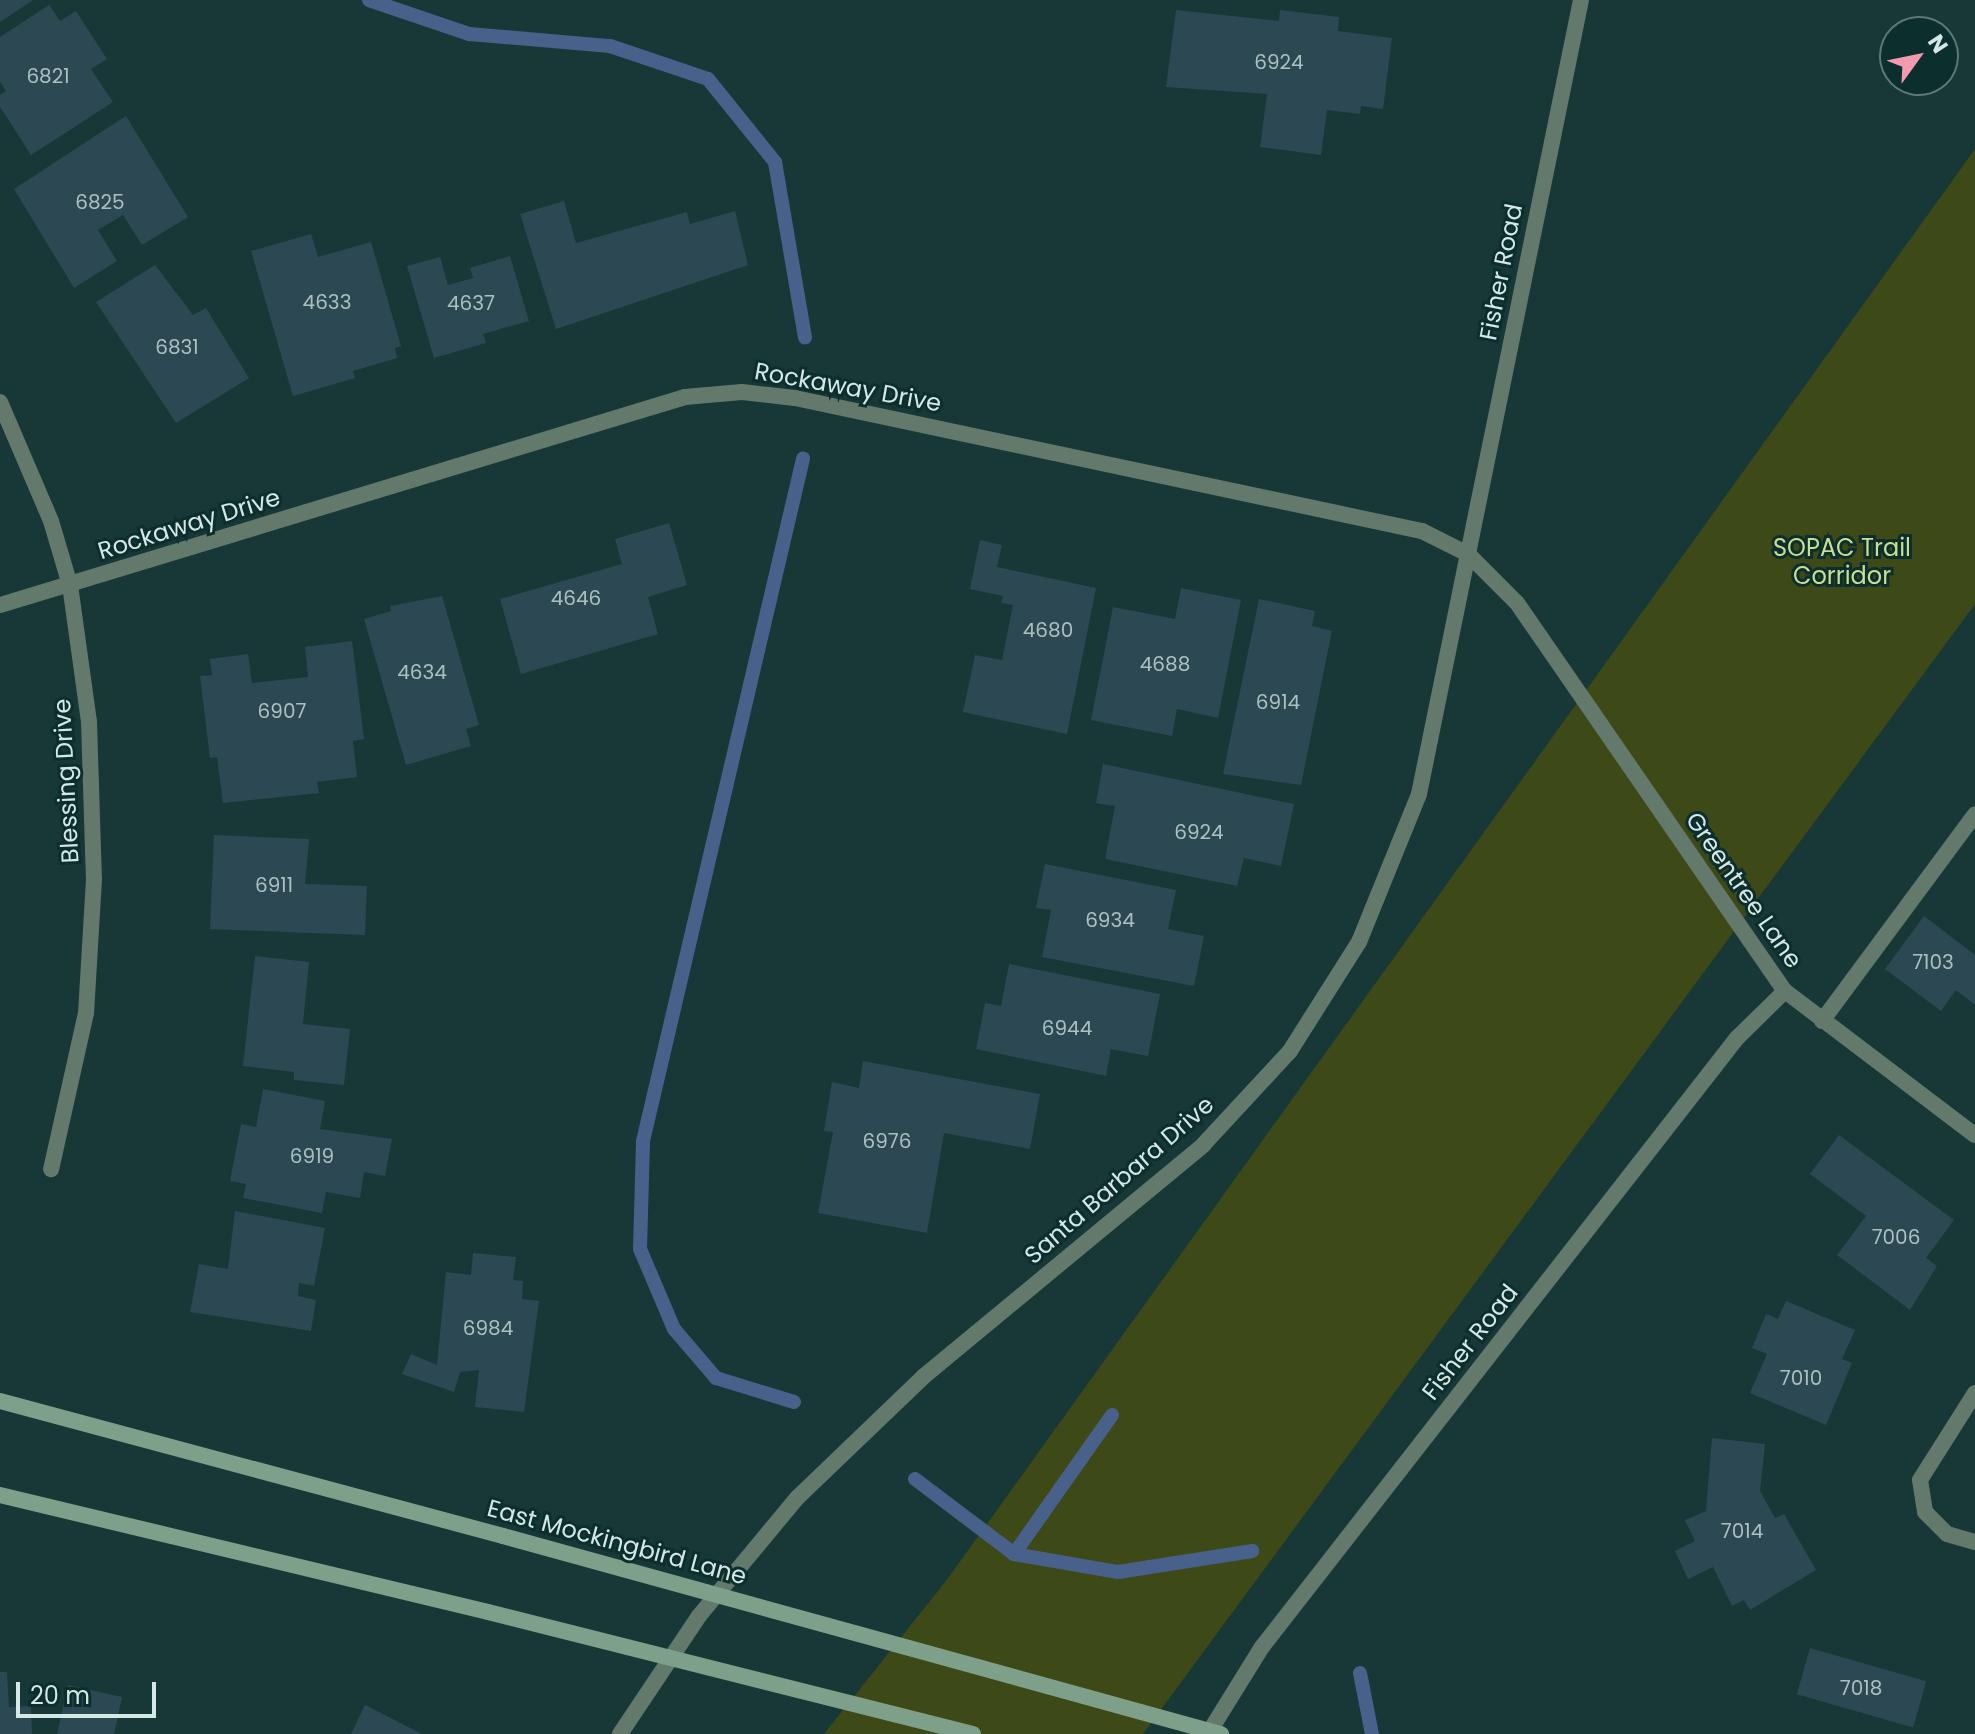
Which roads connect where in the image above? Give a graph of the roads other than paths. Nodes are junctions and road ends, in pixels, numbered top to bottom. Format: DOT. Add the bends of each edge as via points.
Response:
graph roads {
  1 [pos="1581,0"];
  2 [pos="0,402"];
  3 [pos="1468,554"];
  4 [pos="70,585"];
  5 [pos="0,605"];
  6 [pos="1583,699"];
  7 [pos="1975,814"];
  8 [pos="1785,991"];
  9 [pos="1822,1021"];
  10 [pos="1975,1135"];
  11 [pos="51,1169"];
  12 [pos="1975,1393"];
  13 [pos="0,1401"];
  14 [pos="0,1495"];
  15 [pos="1975,1542"];
  16 [pos="620,1734"];
  17 [pos="973,1734"];
  18 [pos="1208,1734"];
  19 [pos="1221,1734"];
  1 -- 3 [label="street, Fisher Road"];
  2 -- 4 [label="street, Blessing Drive" via="51,521"];
  3 -- 4 [label="street, Rockaway Drive" via="1422,531 810,401 742,392 685,397"];
  3 -- 6 [label="street, Rockaway Drive" via="1517,603"];
  3 -- 16 [label="street, Santa Barbara Drive" via="1419,794 1359,942 1290,1051 1203,1145 923,1377 797,1498 699,1616"];
  4 -- 5 [label="street, Rockaway Drive"];
  4 -- 11 [label="street, Blessing Drive" via="89,722 94,879 86,1013"];
  6 -- 8 [label="street, Greentree Lane"];
  7 -- 9 [label="street"];
  8 -- 9 [label="street, Greentree Lane"];
  8 -- 18 [label="street, Fisher Road" via="1737,1038 1272,1635"];
  9 -- 10 [label="street, Greentree Lane"];
  12 -- 15 [label="street" via="1920,1480 1925,1512 1947,1534"];
  13 -- 19 [label="main road, East Mockingbird Lane, bridge"];
  14 -- 17 [label="main road, bridge"];
}
